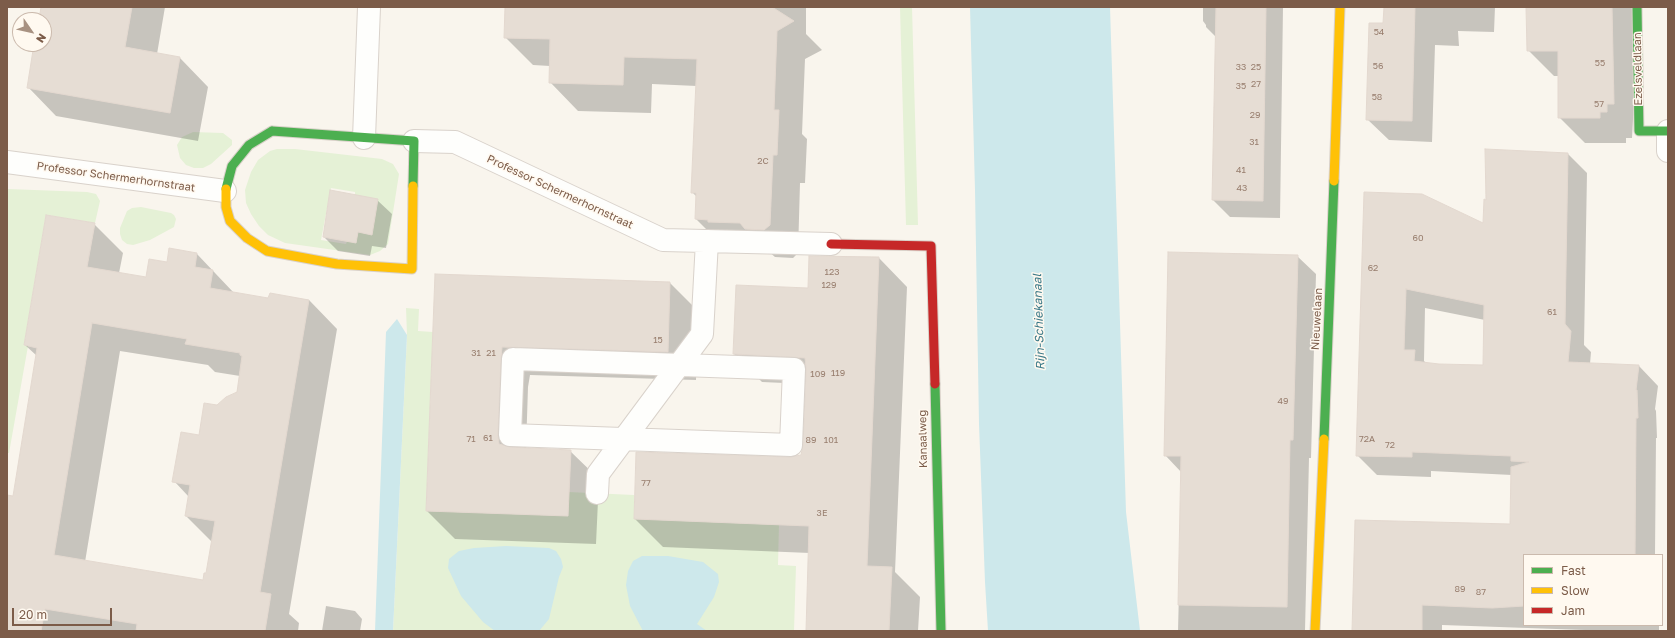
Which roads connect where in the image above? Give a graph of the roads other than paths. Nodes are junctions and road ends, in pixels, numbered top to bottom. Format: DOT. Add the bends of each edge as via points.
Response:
graph roads {
  1 [pos="369,7"];
  2 [pos="1340,7"];
  3 [pos="1638,7"];
  4 [pos="1668,132"];
  5 [pos="364,138"];
  6 [pos="414,141"];
  7 [pos="1668,151"];
  8 [pos="7,162"];
  9 [pos="225,191"];
  10 [pos="707,242"];
  11 [pos="832,244"];
  12 [pos="931,246"];
  13 [pos="679,365"];
  14 [pos="625,439"];
  15 [pos="597,493"];
  16 [pos="941,631"];
  17 [pos="1315,631"];
  1 -- 5 [label="street"];
  2 -- 17 [label="street, Nieuwelaan"];
  3 -- 4 [label="street, Ezelsveldlaan" via="1639,131"];
  4 -- 7 [label="street"];
  5 -- 6 [label="street"];
  5 -- 9 [label="street" via="272,131 249,145 232,166"];
  6 -- 9 [label="street" via="412,269 337,264 267,251 247,238 230,221"];
  6 -- 10 [label="street, Professor Schermerhornstraat" via="455,142 663,240"];
  8 -- 9 [label="street, Professor Schermerhornstraat"];
  10 -- 11 [label="street, Professor Schermerhornstraat"];
  10 -- 13 [label="street" via="702,334"];
  11 -- 12 [label="street, Professor Schermerhornstraat"];
  12 -- 16 [label="street, Kanaalweg"];
  13 -- 14 [label="street"];
  13 -- 14 [label="street" via="513,359 510,435"];
  13 -- 14 [label="street" via="794,369 791,446"];
  14 -- 15 [label="street" via="598,474"];
}
